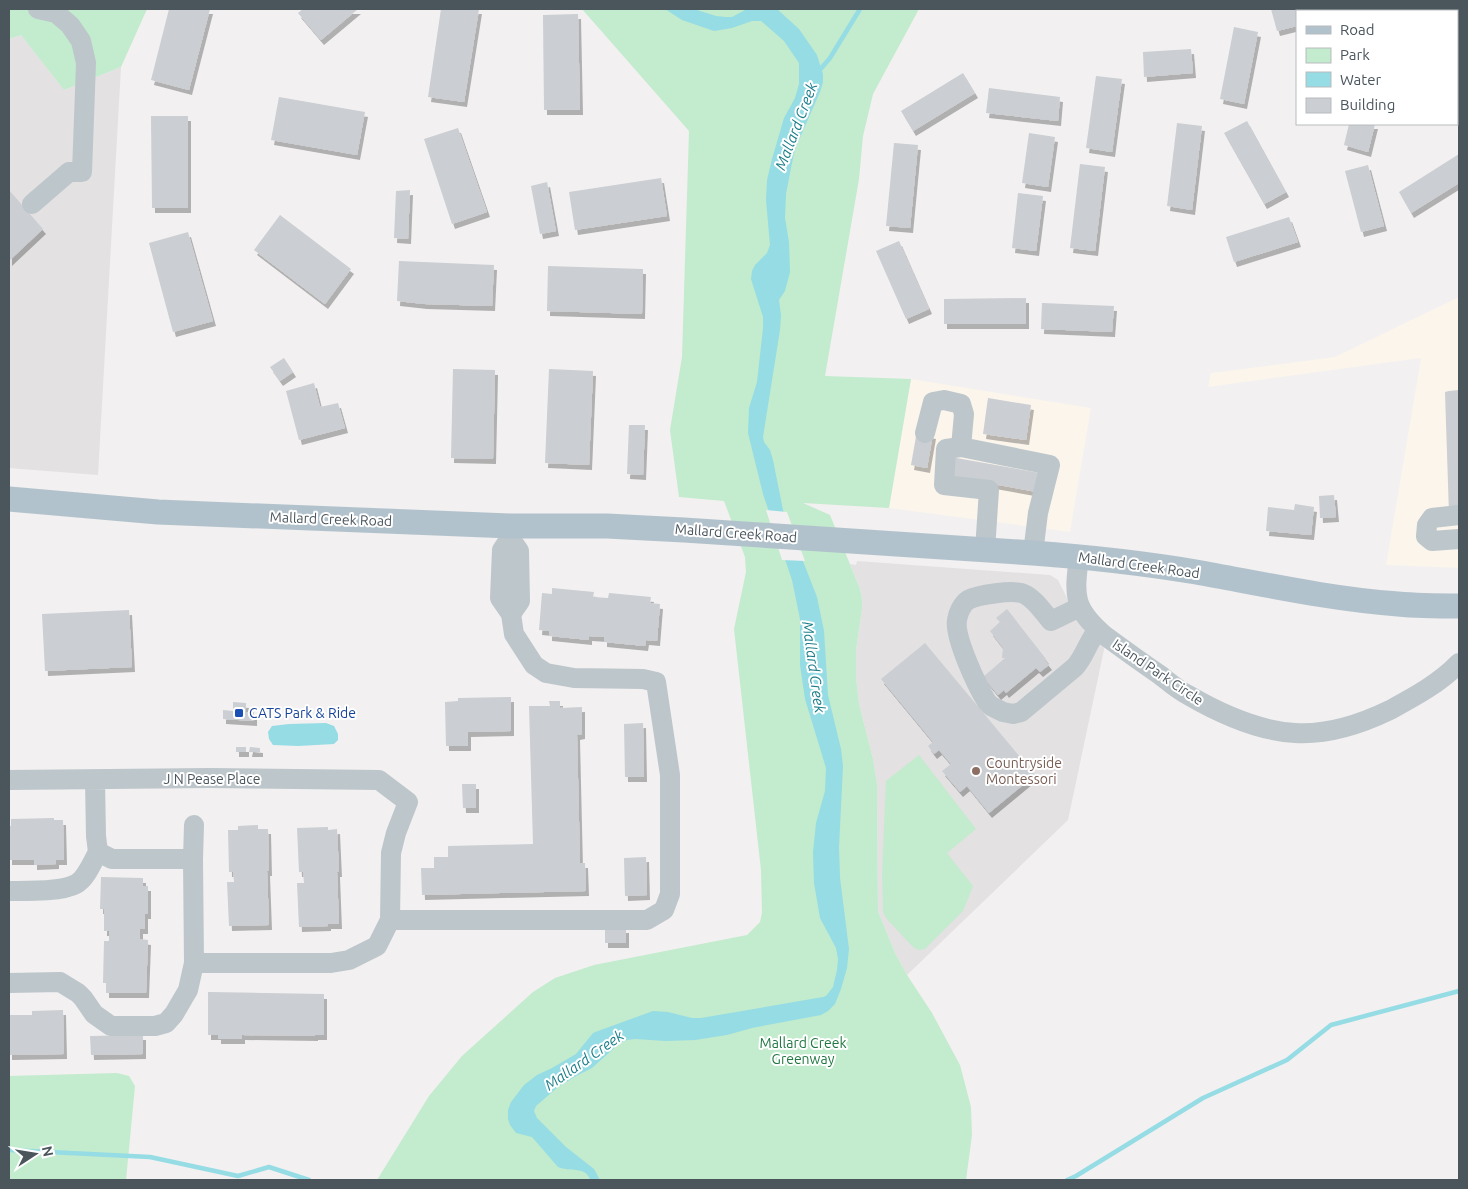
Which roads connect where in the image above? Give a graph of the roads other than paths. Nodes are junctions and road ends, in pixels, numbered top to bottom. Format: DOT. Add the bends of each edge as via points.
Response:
graph roads {
  1 [pos="38,9"];
  2 [pos="32,204"];
  3 [pos="925,433"];
  4 [pos="961,447"];
  5 [pos="9,499"];
  6 [pos="1459,515"];
  7 [pos="510,532"];
  8 [pos="1459,539"];
  9 [pos="985,550"];
  10 [pos="1033,553"];
  11 [pos="1079,557"];
  12 [pos="1459,606"];
  13 [pos="1080,607"];
  14 [pos="1098,630"];
  15 [pos="1082,657"];
  16 [pos="1459,664"];
  17 [pos="1082,681"];
  18 [pos="9,780"];
  19 [pos="96,780"];
  20 [pos="194,825"];
  21 [pos="98,852"];
  22 [pos="193,859"];
  23 [pos="9,891"];
  24 [pos="390,920"];
  25 [pos="194,963"];
  26 [pos="9,983"];
  1 -- 2 [label="street" via="56,13 70,25 81,41 86,63 82,172 69,172"];
  3 -- 4 [label="street" via="933,402 944,400 961,404 964,414"];
  4 -- 9 [label="street" via="946,449 944,485 989,490"];
  4 -- 10 [label="street" via="1050,464 1038,513"];
  5 -- 7 [label="main road, Mallard Creek Road" via="158,512"];
  6 -- 8 [label="street" via="1432,518 1427,525 1426,536 1432,541"];
  7 -- 9 [label="main road, Mallard Creek Road" via="607,526"];
  7 -- 24 [label="street" via="519,551 520,601 511,614 514,634 534,665 546,673 574,678 656,682 670,775 670,894 664,910 647,920"];
  9 -- 10 [label="main road, Mallard Creek Road"];
  10 -- 11 [label="main road, Mallard Creek Road"];
  11 -- 12 [label="main road, Mallard Creek Road" via="1371,601"];
  11 -- 13 [label="street, Island Park Circle" via="1076,588"];
  13 -- 14 [label="street, Island Park Circle"];
  13 -- 15 [label="street" via="1051,621 1026,595 1002,593 968,600 960,610 956,626 984,697 991,706 1003,712 1013,714 1024,710 1075,667"];
  14 -- 15 [label="street"];
  14 -- 16 [label="street, Island Park Circle" via="1179,690 1202,703 1252,724 1296,733 1342,728 1367,720 1437,682"];
  15 -- 17 [label="street" via="1085,667"];
  18 -- 19 [label="street, J N Pease Place"];
  19 -- 21 [label="street"];
  19 -- 24 [label="street, J N Pease Place" via="379,780 408,802 391,853"];
  20 -- 22 [label="street"];
  21 -- 22 [label="street" via="112,859"];
  21 -- 23 [label="street" via="77,884 58,889"];
  22 -- 25 [label="street"];
  24 -- 25 [label="street" via="377,946 340,962"];
  25 -- 26 [label="street" via="188,990 174,1014 166,1023 155,1026 111,1026 94,1014 78,993 60,982"];
}
